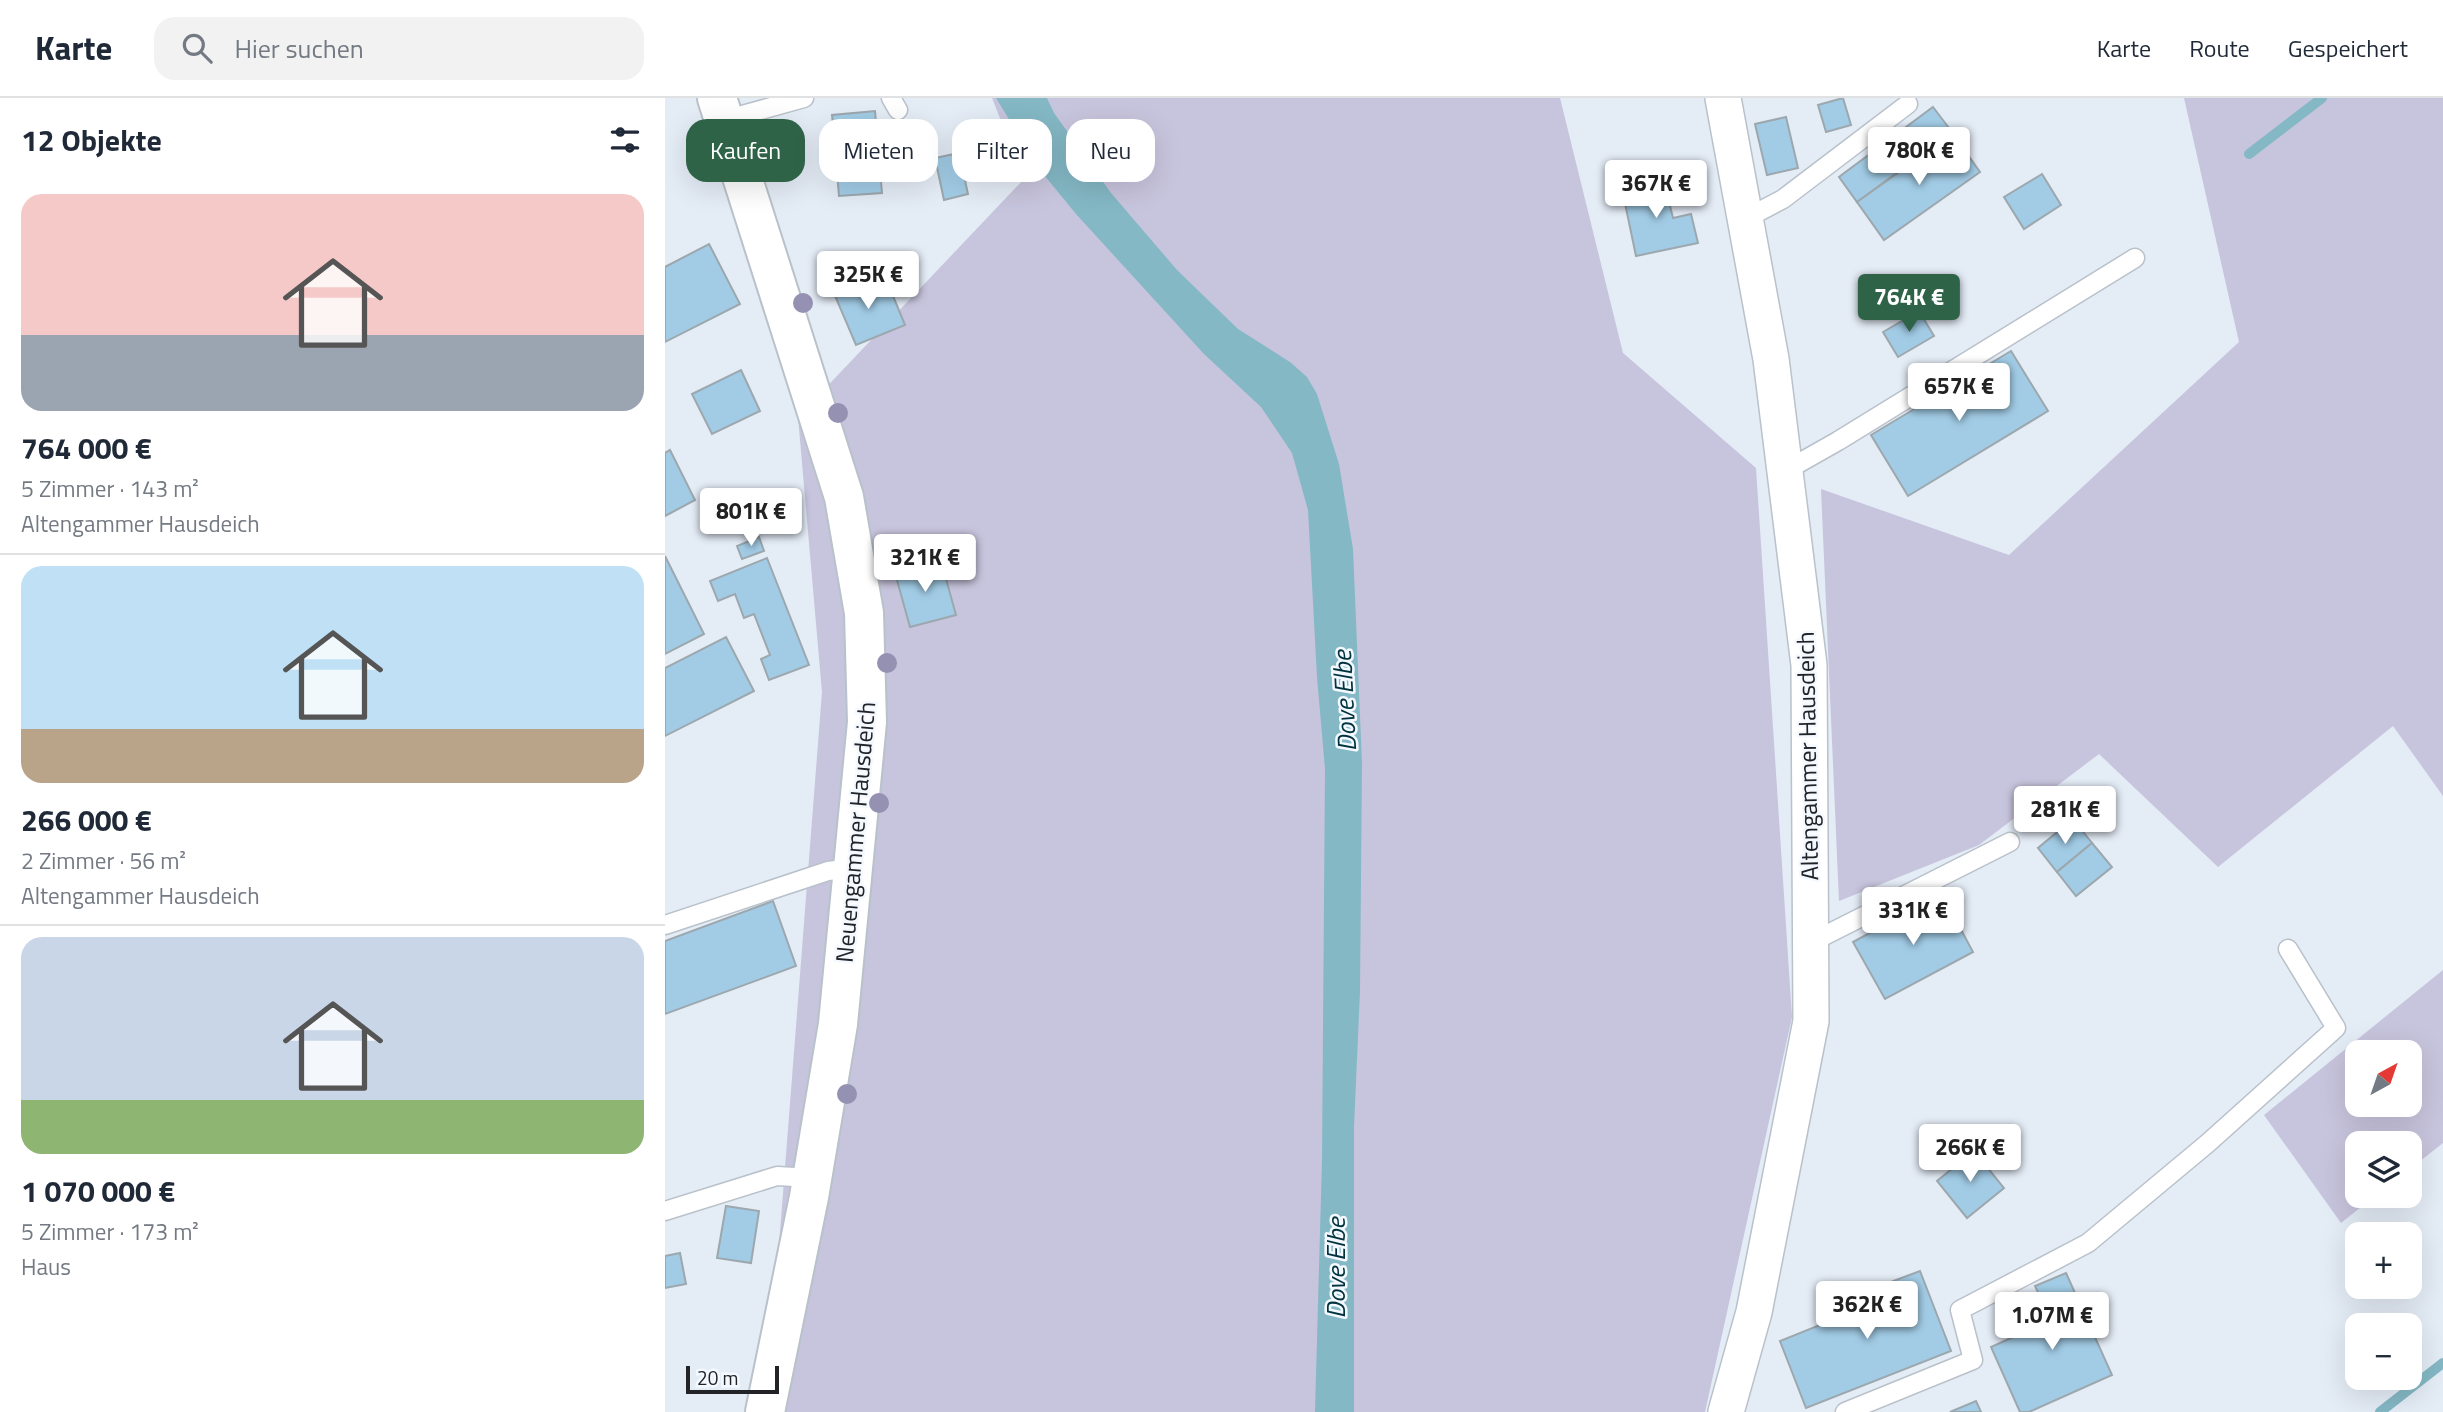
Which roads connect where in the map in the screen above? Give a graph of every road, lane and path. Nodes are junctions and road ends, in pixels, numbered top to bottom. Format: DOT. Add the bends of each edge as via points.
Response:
graph roads {
  1 [pos="804,98"];
  2 [pos="1723,98"];
  3 [pos="1908,104"];
  4 [pos="721,109"];
  5 [pos="1745,219"];
  6 [pos="2134,258"];
  7 [pos="1785,471"];
  8 [pos="2010,842"];
  9 [pos="853,868"];
  10 [pos="665,925"];
  11 [pos="1810,943"];
  12 [pos="2288,949"];
  13 [pos="813,1178"];
  14 [pos="665,1211"];
  15 [pos="765,1412"];
  16 [pos="1726,1412"];
  17 [pos="1845,1412"];
  1 -- 4 [label="lane"];
  2 -- 5 [label="street, Altengammer Hausdeich"];
  3 -- 5 [label="lane" via="1783,199"];
  4 -- 9 [label="street, Neuengammer Hausdeich" via="843,497 864,613 867,722"];
  5 -- 7 [label="street, Altengammer Hausdeich" via="1771,359"];
  6 -- 7 [label="lane"];
  7 -- 11 [label="street, Altengammer Hausdeich" via="1809,665"];
  8 -- 11 [label="lane"];
  9 -- 10 [label="lane" via="828,870"];
  9 -- 13 [label="street, Neuengammer Hausdeich" via="838,1024"];
  11 -- 16 [label="street, Altengammer Hausdeich" via="1811,1021 1754,1312"];
  12 -- 17 [label="lane" via="2336,1028 2088,1243 1960,1310 1973,1360"];
  13 -- 14 [label="lane" via="777,1176"];
  13 -- 15 [label="street, Neuengammer Hausdeich"];
}
